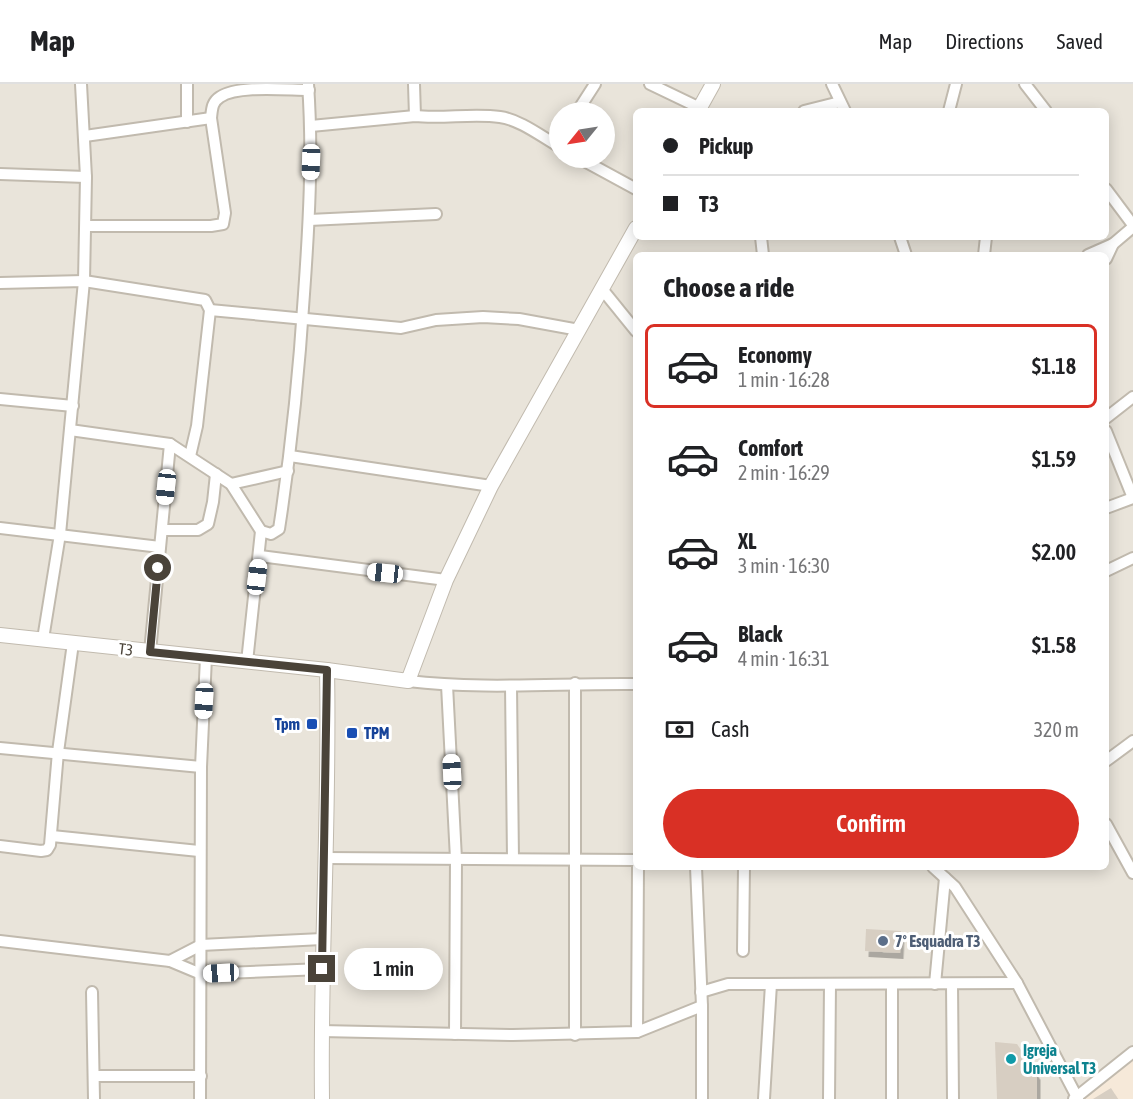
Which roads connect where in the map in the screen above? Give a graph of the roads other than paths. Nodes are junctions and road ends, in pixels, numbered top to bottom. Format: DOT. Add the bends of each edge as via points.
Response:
graph roads {
  1 [pos="81,84"];
  2 [pos="187,84"];
  3 [pos="414,84"];
  4 [pos="595,84"];
  5 [pos="650,84"];
  6 [pos="713,84"];
  7 [pos="832,84"];
  8 [pos="956,84"];
  9 [pos="1025,84"];
  10 [pos="309,87"];
  11 [pos="583,102"];
  12 [pos="843,106"];
  13 [pos="695,108"];
  14 [pos="700,108"];
  15 [pos="827,108"];
  16 [pos="950,108"];
  17 [pos="1044,108"];
  18 [pos="415,116"];
  19 [pos="211,118"];
  20 [pos="187,122"];
  21 [pos="311,126"];
  22 [pos="85,136"];
  23 [pos="549,139"];
  24 [pos="597,168"];
  25 [pos="0,174"];
  26 [pos="86,177"];
  27 [pos="633,187"];
  28 [pos="1109,193"];
  29 [pos="436,214"];
  30 [pos="309,220"];
  31 [pos="86,226"];
  32 [pos="1133,226"];
  33 [pos="633,233"];
  34 [pos="1113,244"];
  35 [pos="1095,252"];
  36 [pos="1109,253"];
  37 [pos="84,281"];
  38 [pos="0,283"];
  39 [pos="602,289"];
  40 [pos="210,310"];
  41 [pos="303,319"];
  42 [pos="633,327"];
  43 [pos="579,330"];
  44 [pos="1133,396"];
  45 [pos="0,399"];
  46 [pos="73,406"];
  47 [pos="1109,416"];
  48 [pos="70,430"];
  49 [pos="1109,438"];
  50 [pos="170,444"];
  51 [pos="190,456"];
  52 [pos="290,456"];
  53 [pos="288,471"];
  54 [pos="216,474"];
  55 [pos="231,484"];
  56 [pos="491,486"];
  57 [pos="1133,498"];
  58 [pos="1109,507"];
  59 [pos="0,528"];
  60 [pos="162,530"];
  61 [pos="261,531"];
  62 [pos="60,534"];
  63 [pos="160,547"];
  64 [pos="260,556"];
  65 [pos="1133,558"];
  66 [pos="1109,570"];
  67 [pos="446,580"];
  68 [pos="0,635"];
  69 [pos="43,639"];
  70 [pos="73,643"];
  71 [pos="150,652"];
  72 [pos="206,657"];
  73 [pos="247,662"];
  74 [pos="327,670"];
  75 [pos="408,681"];
  76 [pos="575,683"];
  77 [pos="633,684"];
  78 [pos="447,686"];
  79 [pos="511,686"];
  80 [pos="1133,741"];
  81 [pos="0,748"];
  82 [pos="58,752"];
  83 [pos="1109,759"];
  84 [pos="201,766"];
  85 [pos="1109,829"];
  86 [pos="52,836"];
  87 [pos="0,846"];
  88 [pos="200,851"];
  89 [pos="325,858"];
  90 [pos="456,859"];
  91 [pos="513,859"];
  92 [pos="574,860"];
  93 [pos="633,860"];
  94 [pos="638,870"];
  95 [pos="696,870"];
  96 [pos="744,870"];
  97 [pos="937,870"];
  98 [pos="1133,873"];
  99 [pos="945,878"];
  100 [pos="322,939"];
  101 [pos="0,941"];
  102 [pos="201,945"];
  103 [pos="743,951"];
  104 [pos="170,961"];
  105 [pos="322,969"];
  106 [pos="201,974"];
  107 [pos="1017,983"];
  108 [pos="771,984"];
  109 [pos="830,984"];
  110 [pos="892,984"];
  111 [pos="935,984"];
  112 [pos="952,984"];
  113 [pos="92,992"];
  114 [pos="701,992"];
  115 [pos="702,1006"];
  116 [pos="321,1031"];
  117 [pos="637,1032"];
  118 [pos="454,1034"];
  119 [pos="575,1035"];
  120 [pos="1133,1052"];
  121 [pos="94,1076"];
  122 [pos="201,1076"];
  123 [pos="1077,1098"];
  124 [pos="94,1099"];
  125 [pos="200,1099"];
  126 [pos="322,1099"];
  127 [pos="702,1099"];
  128 [pos="764,1099"];
  129 [pos="829,1099"];
  130 [pos="892,1099"];
  131 [pos="952,1099"];
  1 -- 22 [label="street"];
  2 -- 20 [label="street"];
  3 -- 18 [label="street"];
  4 -- 11 [label="street"];
  5 -- 13 [label="street"];
  6 -- 14 [label="street"];
  7 -- 12 [label="street"];
  8 -- 16 [label="street"];
  9 -- 17 [label="street"];
  10 -- 19 [label="street" via="231,92 218,98 212,106"];
  10 -- 21 [label="street"];
  12 -- 15 [label="street"];
  18 -- 21 [label="street"];
  18 -- 23 [label="street" via="502,117"];
  19 -- 20 [label="street"];
  19 -- 31 [label="street" via="225,213 223,224"];
  20 -- 22 [label="street"];
  21 -- 30 [label="street"];
  22 -- 26 [label="street"];
  24 -- 27 [label="street"];
  25 -- 26 [label="street"];
  26 -- 31 [label="street"];
  28 -- 32 [label="street"];
  29 -- 30 [label="street"];
  30 -- 41 [label="street"];
  31 -- 37 [label="street"];
  32 -- 34 [label="street"];
  33 -- 39 [label="street"];
  34 -- 35 [label="street"];
  34 -- 36 [label="street"];
  37 -- 38 [label="street"];
  37 -- 40 [label="street" via="205,300"];
  37 -- 46 [label="street"];
  39 -- 42 [label="street"];
  39 -- 43 [label="street"];
  40 -- 41 [label="street"];
  40 -- 51 [label="street"];
  41 -- 43 [label="street" via="401,328 436,320 483,317"];
  41 -- 52 [label="street"];
  43 -- 56 [label="street"];
  44 -- 47 [label="street"];
  45 -- 46 [label="street"];
  46 -- 48 [label="street"];
  48 -- 50 [label="street"];
  48 -- 62 [label="street"];
  49 -- 57 [label="street"];
  50 -- 51 [label="street"];
  50 -- 60 [label="street"];
  51 -- 54 [label="street"];
  52 -- 53 [label="street"];
  52 -- 56 [label="street"];
  53 -- 55 [label="street"];
  53 -- 61 [label="street" via="279,530 271,534"];
  54 -- 55 [label="street"];
  54 -- 60 [label="street" via="208,524 198,530"];
  55 -- 61 [label="street"];
  56 -- 67 [label="street"];
  57 -- 58 [label="street"];
  59 -- 62 [label="street"];
  60 -- 63 [label="street"];
  61 -- 64 [label="street"];
  62 -- 63 [label="street"];
  62 -- 69 [label="street"];
  63 -- 71 [label="street"];
  64 -- 67 [label="street"];
  64 -- 73 [label="street"];
  65 -- 66 [label="street"];
  67 -- 75 [label="street"];
  68 -- 69 [label="street, T3"];
  69 -- 70 [label="street, T3"];
  70 -- 71 [label="street, T3"];
  70 -- 82 [label="street"];
  71 -- 72 [label="street, T3"];
  72 -- 73 [label="street, T3"];
  72 -- 84 [label="street"];
  73 -- 74 [label="street, T3"];
  74 -- 75 [label="street, T3"];
  74 -- 89 [label="street"];
  75 -- 78 [label="street"];
  76 -- 77 [label="street"];
  76 -- 79 [label="street"];
  76 -- 92 [label="street"];
  78 -- 79 [label="street"];
  78 -- 90 [label="street"];
  79 -- 91 [label="street"];
  80 -- 83 [label="street"];
  81 -- 82 [label="street"];
  82 -- 84 [label="street"];
  82 -- 86 [label="street"];
  84 -- 88 [label="street"];
  85 -- 98 [label="street"];
  86 -- 87 [label="street" via="50,846 41,851"];
  86 -- 88 [label="street"];
  88 -- 102 [label="street"];
  89 -- 90 [label="street"];
  89 -- 100 [label="street"];
  90 -- 91 [label="street"];
  90 -- 118 [label="street"];
  91 -- 92 [label="street"];
  92 -- 93 [label="street"];
  92 -- 119 [label="street"];
  94 -- 117 [label="street"];
  95 -- 114 [label="street"];
  96 -- 103 [label="street"];
  97 -- 99 [label="street"];
  99 -- 107 [label="street" via="955,887"];
  99 -- 111 [label="street"];
  100 -- 102 [label="street"];
  100 -- 105 [label="street"];
  101 -- 104 [label="street"];
  102 -- 104 [label="street"];
  102 -- 106 [label="street"];
  104 -- 106 [label="street"];
  105 -- 106 [label="street"];
  105 -- 116 [label="street"];
  106 -- 122 [label="street"];
  107 -- 112 [label="street"];
  107 -- 123 [label="street"];
  108 -- 109 [label="street"];
  108 -- 114 [label="street" via="728,984"];
  108 -- 128 [label="street"];
  109 -- 110 [label="street"];
  109 -- 129 [label="street"];
  110 -- 111 [label="street"];
  110 -- 130 [label="street"];
  111 -- 112 [label="street"];
  112 -- 131 [label="street"];
  113 -- 121 [label="street"];
  114 -- 115 [label="street"];
  115 -- 117 [label="street"];
  115 -- 127 [label="street"];
  116 -- 118 [label="street"];
  116 -- 126 [label="street"];
  117 -- 119 [label="street"];
  118 -- 119 [label="street"];
  120 -- 123 [label="street"];
  121 -- 122 [label="street"];
  121 -- 124 [label="street"];
  122 -- 125 [label="street"];
}
